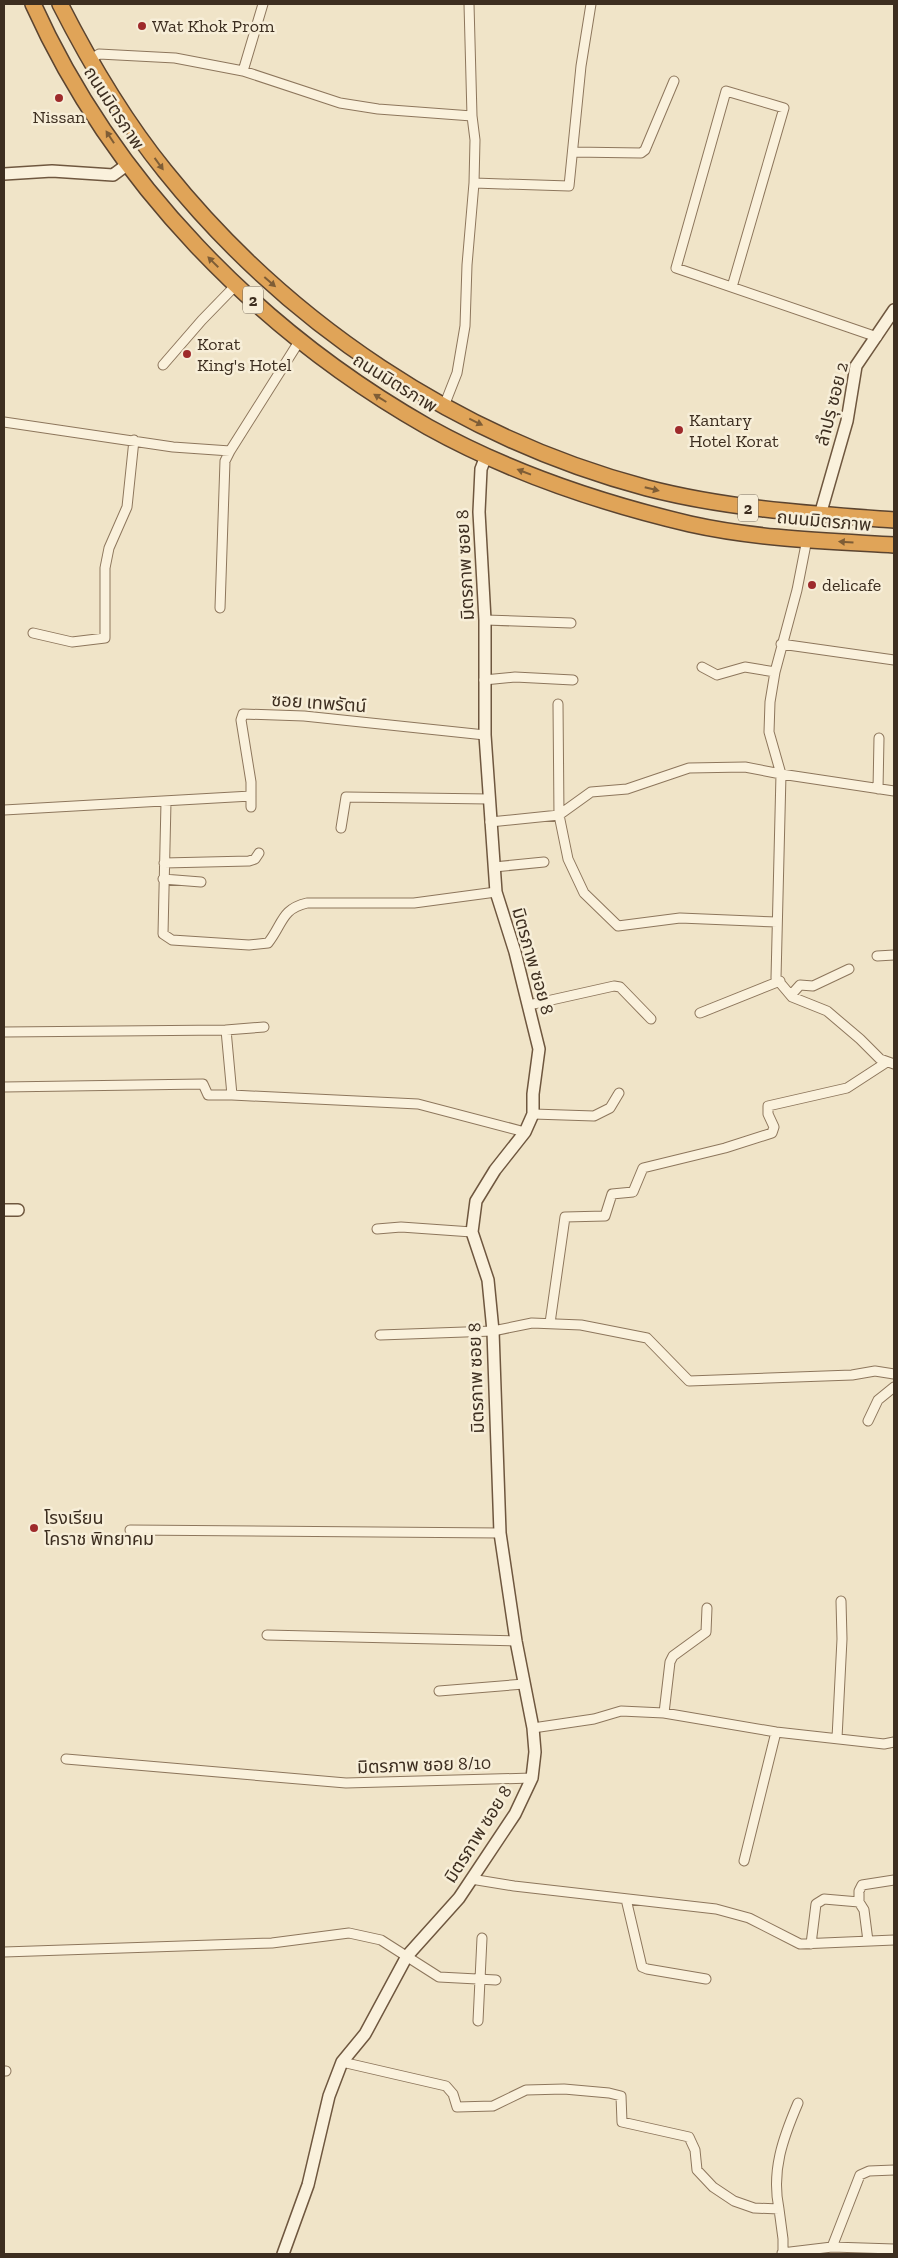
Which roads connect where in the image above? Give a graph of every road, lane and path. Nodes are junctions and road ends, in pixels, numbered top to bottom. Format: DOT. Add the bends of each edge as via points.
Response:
graph roads {
  1 [pos="33,4"];
  2 [pos="60,4"];
  3 [pos="263,4"];
  4 [pos="469,4"];
  5 [pos="591,4"];
  6 [pos="90,60"];
  7 [pos="243,72"];
  8 [pos="674,81"];
  9 [pos="472,116"];
  10 [pos="573,152"];
  11 [pos="128,164"];
  12 [pos="4,174"];
  13 [pos="474,183"];
  14 [pos="236,285"];
  15 [pos="732,287"];
  16 [pos="894,310"];
  17 [pos="877,337"];
  18 [pos="300,340"];
  19 [pos="163,365"];
  20 [pos="444,406"];
  21 [pos="4,422"];
  22 [pos="134,440"];
  23 [pos="230,451"];
  24 [pos="486,456"];
  25 [pos="820,515"];
  26 [pos="894,520"];
  27 [pos="807,539"];
  28 [pos="894,545"];
  29 [pos="220,608"];
  30 [pos="485,620"];
  31 [pos="571,623"];
  32 [pos="33,633"];
  33 [pos="781,644"];
  34 [pos="894,660"];
  35 [pos="702,667"];
  36 [pos="775,672"];
  37 [pos="484,680"];
  38 [pos="573,680"];
  39 [pos="558,704"];
  40 [pos="485,735"];
  41 [pos="879,738"];
  42 [pos="781,774"];
  43 [pos="878,788"];
  44 [pos="894,790"];
  45 [pos="252,796"];
  46 [pos="489,799"];
  47 [pos="166,802"];
  48 [pos="251,807"];
  49 [pos="4,810"];
  50 [pos="559,815"];
  51 [pos="490,822"];
  52 [pos="341,828"];
  53 [pos="259,853"];
  54 [pos="544,862"];
  55 [pos="164,863"];
  56 [pos="494,867"];
  57 [pos="163,879"];
  58 [pos="201,882"];
  59 [pos="496,892"];
  60 [pos="777,922"];
  61 [pos="894,954"];
  62 [pos="878,956"];
  63 [pos="849,969"];
  64 [pos="780,981"];
  65 [pos="791,995"];
  66 [pos="529,1005"];
  67 [pos="700,1013"];
  68 [pos="651,1019"];
  69 [pos="264,1027"];
  70 [pos="226,1030"];
  71 [pos="4,1032"];
  72 [pos="891,1063"];
  73 [pos="4,1087"];
  74 [pos="619,1093"];
  75 [pos="232,1095"];
  76 [pos="533,1114"];
  77 [pos="525,1132"];
  78 [pos="4,1210"];
  79 [pos="18,1210"];
  80 [pos="377,1229"];
  81 [pos="472,1232"];
  82 [pos="550,1323"];
  83 [pos="493,1331"];
  84 [pos="380,1335"];
  85 [pos="894,1374"];
  86 [pos="894,1387"];
  87 [pos="868,1422"];
  88 [pos="130,1530"];
  89 [pos="500,1533"];
  90 [pos="841,1600"];
  91 [pos="708,1608"];
  92 [pos="267,1635"];
  93 [pos="516,1641"];
  94 [pos="524,1684"];
  95 [pos="439,1691"];
  96 [pos="664,1712"];
  97 [pos="533,1728"];
  98 [pos="776,1732"];
  99 [pos="837,1738"];
  100 [pos="894,1742"];
  101 [pos="66,1759"];
  102 [pos="532,1778"];
  103 [pos="744,1861"];
  104 [pos="471,1879"];
  105 [pos="894,1880"];
  106 [pos="626,1899"];
  107 [pos="859,1902"];
  108 [pos="482,1938"];
  109 [pos="894,1940"];
  110 [pos="868,1941"];
  111 [pos="811,1944"];
  112 [pos="4,1952"];
  113 [pos="407,1956"];
  114 [pos="480,1979"];
  115 [pos="706,1979"];
  116 [pos="496,1980"];
  117 [pos="478,2020"];
  118 [pos="342,2062"];
  119 [pos="798,2103"];
  120 [pos="894,2170"];
  121 [pos="779,2209"];
  122 [pos="832,2247"];
  123 [pos="894,2249"];
  124 [pos="283,2254"];
  125 [pos="782,2254"];
  11 -- 1 [label="highway, ถนนมิตรภาพ / 2, one-way" via="79,91"];
  2 -- 6 [label="highway, ถนนมิตรภาพ / 2"];
  3 -- 7 [label="street"];
  4 -- 9 [label="street"];
  5 -- 10 [label="street"];
  6 -- 7 [label="street" via="99,54 176,58"];
  6 -- 20 [label="highway, ถนนมิตรภาพ / 2, one-way" via="164,170 255,269 349,347"];
  7 -- 9 [label="street" via="340,103"];
  8 -- 10 [label="street" via="641,153"];
  9 -- 13 [label="street"];
  10 -- 13 [label="street" via="569,186"];
  11 -- 12 [label="street" via="113,175 52,171"];
  14 -- 11 [label="highway, ถนนมิตรภาพ / 2, one-way" via="184,233"];
  13 -- 20 [label="street" via="465,326 458,373"];
  14 -- 18 [label="highway, ถนนมิตรภาพ / 2"];
  14 -- 19 [label="street"];
  15 -- 15 [label="street" via="676,268 726,91 784,108"];
  15 -- 17 [label="street"];
  16 -- 17 [label="street, ลำปรุ ซอย 2"];
  17 -- 25 [label="street, ลำปรุ ซอย 2" via="856,366 847,422"];
  18 -- 23 [label="street"];
  24 -- 18 [label="highway, ถนนมิตรภาพ / 2, one-way" via="375,395"];
  20 -- 25 [label="highway, ถนนมิตรภาพ / 2, one-way" via="528,447 647,488 744,507"];
  21 -- 22 [label="street"];
  22 -- 23 [label="street" via="173,447"];
  22 -- 32 [label="street" via="128,508 109,548 105,568 105,638 72,642"];
  23 -- 29 [label="street" via="225,461"];
  27 -- 24 [label="highway, ถนนมิตรภาพ / 2, one-way" via="703,526 639,511 570,489"];
  24 -- 30 [label="street, มิตรภาพ ซอย 8" via="481,469 478,512"];
  25 -- 26 [label="highway, ถนนมิตรภาพ / 2"];
  28 -- 27 [label="highway, ถนนมิตรภาพ / 2, one-way"];
  27 -- 33 [label="street" via="797,590"];
  30 -- 31 [label="street"];
  30 -- 37 [label="street, มิตรภาพ ซอย 8"];
  33 -- 34 [label="street"];
  33 -- 36 [label="street"];
  35 -- 36 [label="street" via="717,675 745,667"];
  36 -- 42 [label="street" via="769,732"];
  37 -- 38 [label="street" via="515,677"];
  37 -- 40 [label="street, มิตรภาพ ซอย 8"];
  39 -- 50 [label="street"];
  40 -- 45 [label="street, ซอย เทพรัตน์" via="304,716 243,714 241,720"];
  40 -- 46 [label="street, มิตรภาพ ซอย 8"];
  41 -- 43 [label="street"];
  42 -- 43 [label="street"];
  42 -- 50 [label="street" via="745,767 689,768 628,789 592,792"];
  42 -- 60 [label="street"];
  43 -- 44 [label="street"];
  45 -- 47 [label="street"];
  45 -- 48 [label="street, ซอย เทพรัตน์"];
  46 -- 51 [label="street, มิตรภาพ ซอย 8"];
  46 -- 52 [label="street" via="346,798"];
  47 -- 49 [label="street"];
  47 -- 55 [label="street"];
  50 -- 51 [label="street"];
  50 -- 60 [label="street" via="568,859 584,893 618,926 680,918"];
  51 -- 56 [label="street, มิตรภาพ ซอย 8"];
  53 -- 55 [label="street" via="249,861"];
  54 -- 56 [label="street"];
  55 -- 57 [label="street"];
  56 -- 59 [label="street, มิตรภาพ ซอย 8"];
  57 -- 58 [label="street"];
  57 -- 59 [label="street" via="163,934 172,940 249,945 268,943 287,912 308,903 421,903"];
  59 -- 66 [label="street, มิตรภาพ ซอย 8"];
  60 -- 64 [label="street" via="776,978"];
  61 -- 62 [label="street"];
  63 -- 65 [label="street" via="813,986 800,985"];
  64 -- 65 [label="street"];
  64 -- 67 [label="street"];
  65 -- 72 [label="street" via="827,1011 880,1059"];
  66 -- 68 [label="street" via="614,986 620,987"];
  66 -- 76 [label="street, มิตรภาพ ซอย 8" via="539,1049"];
  69 -- 70 [label="street"];
  70 -- 71 [label="street"];
  70 -- 75 [label="street"];
  72 -- 82 [label="street" via="847,1088 768,1106 774,1127 772,1133 643,1168 633,1192 612,1194 605,1216 565,1217"];
  73 -- 75 [label="street" via="203,1084 208,1095"];
  74 -- 76 [label="street" via="610,1108 594,1116"];
  75 -- 77 [label="street" via="418,1104"];
  76 -- 77 [label="street, มิตรภาพ ซอย 8"];
  77 -- 81 [label="street, มิตรภาพ ซอย 8" via="494,1170 476,1201"];
  78 -- 79 [label="street"];
  80 -- 81 [label="street" via="401,1227"];
  81 -- 83 [label="street, มิตรภาพ ซอย 8" via="488,1280"];
  82 -- 83 [label="street" via="532,1323"];
  82 -- 85 [label="street" via="581,1325 647,1338 690,1381 852,1376 875,1371"];
  83 -- 84 [label="street"];
  83 -- 89 [label="street, มิตรภาพ ซอย 8"];
  86 -- 87 [label="street" via="878,1400"];
  88 -- 89 [label="street"];
  89 -- 93 [label="street, มิตรภาพ ซอย 8"];
  90 -- 99 [label="street"];
  91 -- 96 [label="street" via="706,1632 673,1656 670,1662"];
  92 -- 93 [label="street"];
  93 -- 94 [label="street, มิตรภาพ ซอย 8"];
  94 -- 95 [label="street"];
  94 -- 97 [label="street, มิตรภาพ ซอย 8"];
  96 -- 97 [label="street" via="621,1711 594,1719"];
  96 -- 98 [label="street"];
  97 -- 102 [label="street, มิตรภาพ ซอย 8"];
  98 -- 99 [label="street"];
  98 -- 103 [label="street"];
  99 -- 100 [label="street" via="884,1744"];
  101 -- 102 [label="street, มิตรภาพ ซอย 8/10" via="346,1783"];
  102 -- 104 [label="street, มิตรภาพ ซอย 8" via="515,1814"];
  104 -- 106 [label="street"];
  104 -- 113 [label="street, มิตรภาพ ซอย 8" via="459,1898"];
  105 -- 107 [label="street" via="862,1885 858,1891"];
  106 -- 111 [label="street" via="716,1909 748,1918 800,1944"];
  106 -- 115 [label="street" via="642,1967"];
  107 -- 110 [label="street" via="864,1910"];
  107 -- 111 [label="street" via="819,1900"];
  108 -- 114 [label="street"];
  109 -- 110 [label="street"];
  110 -- 111 [label="street"];
  112 -- 113 [label="street" via="272,1943 349,1933 381,1940"];
  113 -- 114 [label="street" via="439,1977"];
  113 -- 118 [label="street, มิตรภาพ ซอย 8" via="365,2034"];
  114 -- 116 [label="street"];
  114 -- 117 [label="street"];
  118 -- 121 [label="street" via="446,2086 457,2107 493,2106 526,2090 564,2089 621,2096 622,2122 689,2137 695,2150 697,2170 713,2187 734,2201 754,2208"];
  118 -- 124 [label="street, มิตรภาพ ซอย 8" via="328,2096 308,2185"];
  119 -- 121 [label="street" via="779,2156 776,2178"];
  120 -- 122 [label="street" via="869,2171 860,2175"];
  121 -- 125 [label="street" via="784,2239"];
  122 -- 123 [label="street"];
  122 -- 125 [label="street"];
}
